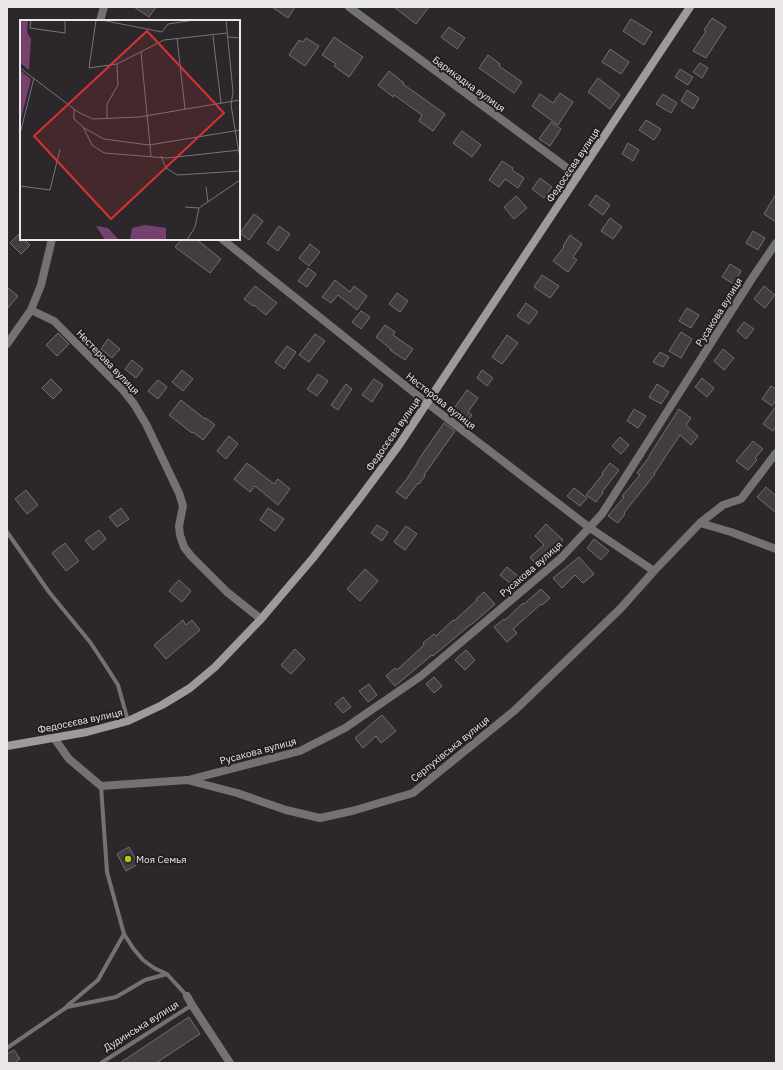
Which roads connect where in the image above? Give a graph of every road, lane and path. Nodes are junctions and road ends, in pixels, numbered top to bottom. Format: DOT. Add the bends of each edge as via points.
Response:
graph roads {
  1 [pos="104,7"];
  2 [pos="348,7"];
  3 [pos="690,7"];
  4 [pos="100,20"];
  5 [pos="578,176"];
  6 [pos="52,240"];
  7 [pos="223,240"];
  8 [pos="776,243"];
  9 [pos="31,310"];
  10 [pos="7,344"];
  11 [pos="427,403"];
  12 [pos="776,452"];
  13 [pos="700,523"];
  14 [pos="590,528"];
  15 [pos="7,532"];
  16 [pos="776,549"];
  17 [pos="654,571"];
  18 [pos="261,619"];
  19 [pos="128,721"];
  20 [pos="54,738"];
  21 [pos="7,746"];
  22 [pos="187,780"];
  23 [pos="101,786"];
  24 [pos="124,934"];
  25 [pos="167,974"];
  26 [pos="187,996"];
  27 [pos="192,1005"];
  28 [pos="67,1007"];
  29 [pos="7,1048"];
  30 [pos="101,1063"];
  31 [pos="230,1063"];
  1 -- 4 [label="street"];
  2 -- 5 [label="street, Барикадна вулиця"];
  3 -- 5 [label="main road, Федосєєва вулиця"];
  5 -- 11 [label="main road, Федосєєва вулиця"];
  6 -- 9 [label="street" via="41,285"];
  7 -- 11 [label="street, Нестерова вулиця"];
  8 -- 14 [label="street, Русакова вулиця" via="602,514"];
  9 -- 10 [label="street"];
  9 -- 18 [label="street, Нестерова вулиця" via="54,322 134,404 179,493 183,506 179,526 184,547 227,592"];
  11 -- 14 [label="street, Нестерова вулиця"];
  11 -- 18 [label="main road, Федосєєва вулиця" via="359,499"];
  12 -- 13 [label="street, Серпухівська вулиця" via="741,499 723,505"];
  13 -- 16 [label="street"];
  13 -- 17 [label="street, Серпухівська вулиця"];
  14 -- 17 [label="street, Нестерова вулиця"];
  14 -- 22 [label="street, Русакова вулиця" via="561,558 421,676 345,728 300,751"];
  15 -- 19 [label="lane" via="104,663 118,685"];
  17 -- 22 [label="street, Серпухівська вулиця" via="621,608 514,711 414,793 320,818"];
  18 -- 19 [label="main road, Федосєєва вулиця" via="215,667 190,688"];
  19 -- 20 [label="main road, Федосєєва вулиця"];
  20 -- 21 [label="main road, Федосєєва вулиця"];
  20 -- 23 [label="street" via="69,759"];
  22 -- 23 [label="street, Серпухівська вулиця"];
  23 -- 24 [label="lane" via="107,872"];
  24 -- 25 [label="lane" via="143,960"];
  24 -- 28 [label="lane" via="98,980"];
  25 -- 26 [label="lane"];
  25 -- 28 [label="lane" via="145,980 116,997"];
  26 -- 27 [label="street, Дудинська вулиця"];
  27 -- 30 [label="lane, Дудинська вулиця"];
  27 -- 31 [label="street, Дудинська вулиця"];
  28 -- 29 [label="lane"];
}
